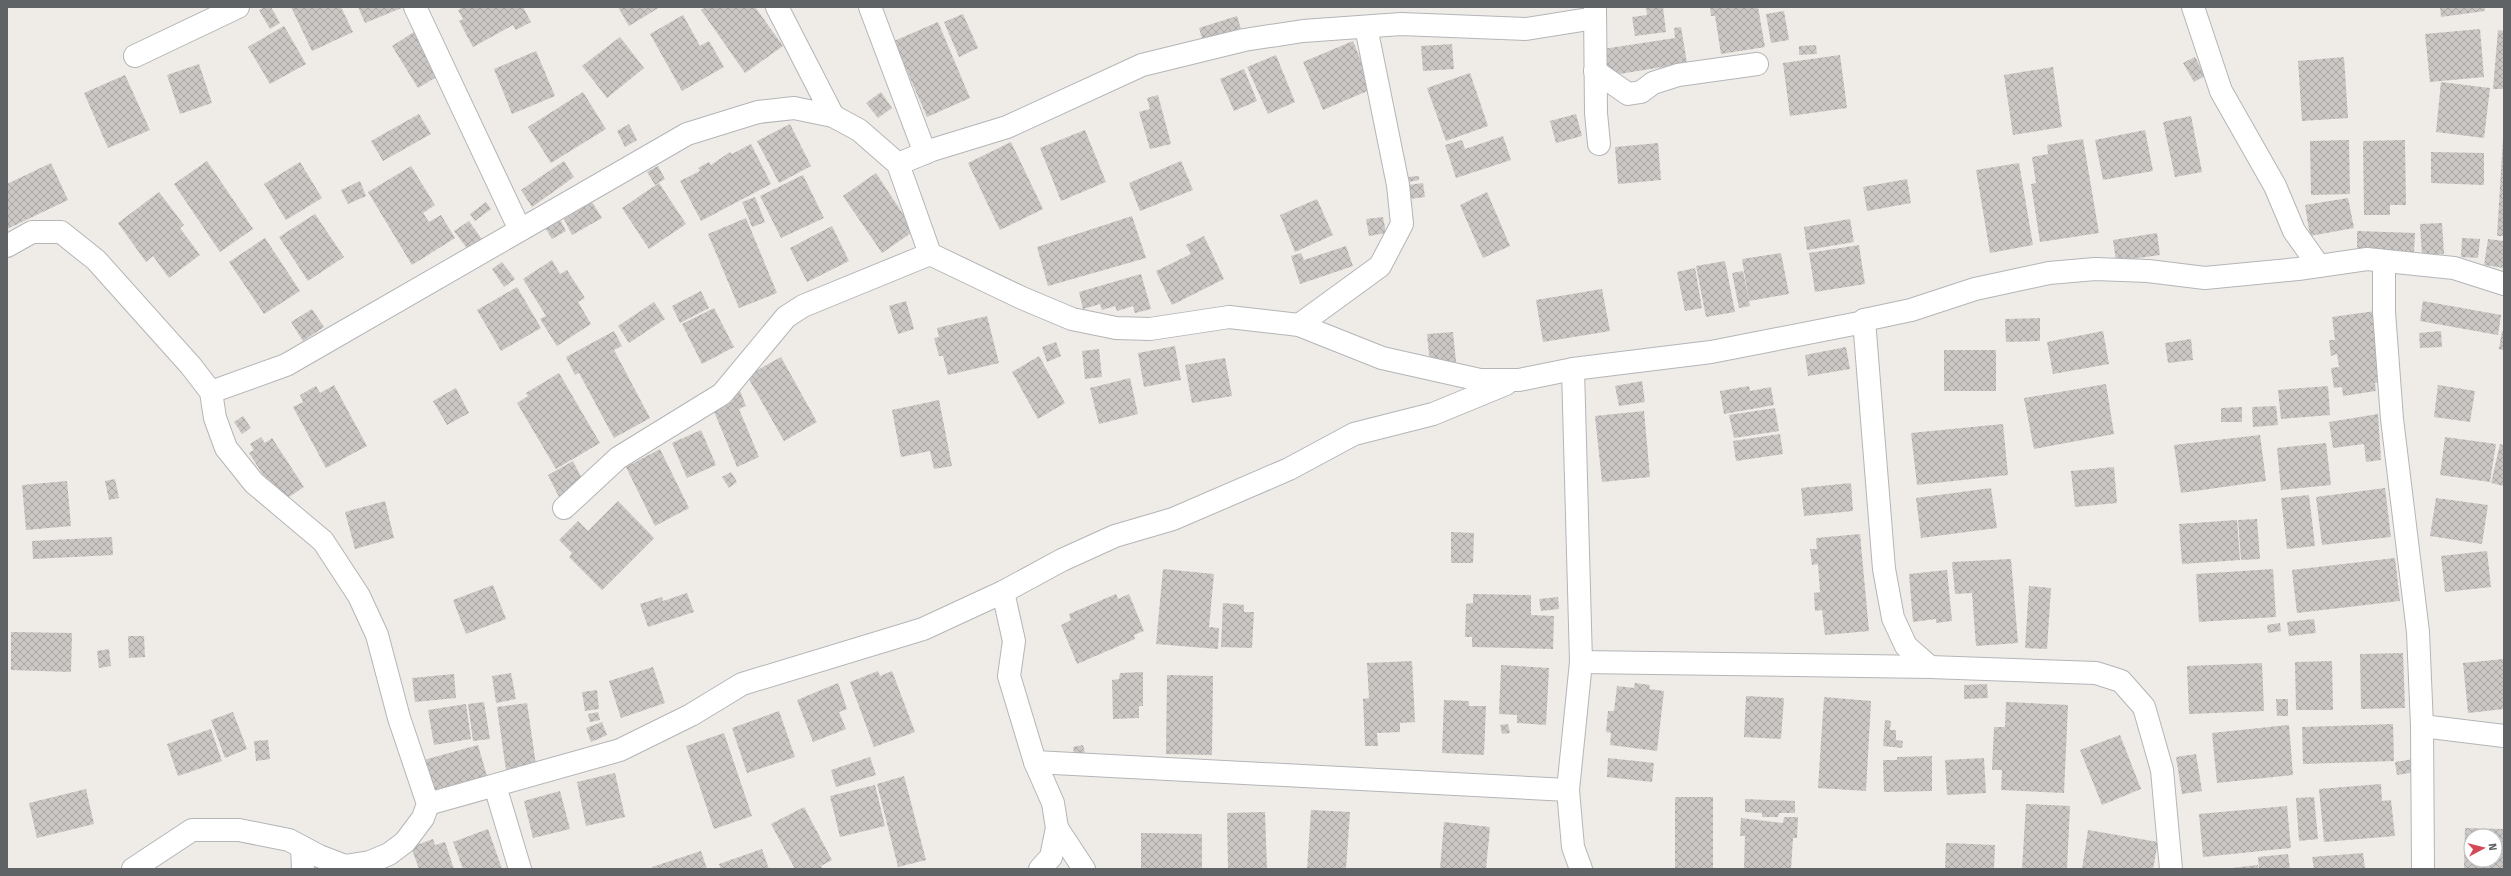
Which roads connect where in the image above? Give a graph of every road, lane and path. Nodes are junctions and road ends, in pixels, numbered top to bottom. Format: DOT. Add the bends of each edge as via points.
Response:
graph roads {
  1 [pos="238,7"];
  2 [pos="415,7"];
  3 [pos="777,7"];
  4 [pos="870,7"];
  5 [pos="2193,7"];
  6 [pos="1595,13"];
  7 [pos="1366,27"];
  8 [pos="135,56"];
  9 [pos="1757,64"];
  10 [pos="1595,71"];
  11 [pos="1616,86"];
  12 [pos="1596,94"];
  13 [pos="833,116"];
  14 [pos="1599,144"];
  15 [pos="925,153"];
  16 [pos="898,164"];
  17 [pos="520,230"];
  18 [pos="7,246"];
  19 [pos="930,254"];
  20 [pos="2384,261"];
  21 [pos="2319,266"];
  22 [pos="2504,284"];
  23 [pos="1864,320"];
  24 [pos="1299,325"];
  25 [pos="1573,369"];
  26 [pos="1519,380"];
  27 [pos="211,392"];
  28 [pos="564,508"];
  29 [pos="1003,592"];
  30 [pos="1581,662"];
  31 [pos="1930,667"];
  32 [pos="2422,726"];
  33 [pos="2504,736"];
  34 [pos="1035,762"];
  35 [pos="495,786"];
  36 [pos="1568,790"];
  37 [pos="428,804"];
  38 [pos="1056,828"];
  39 [pos="302,847"];
  40 [pos="133,869"];
  41 [pos="303,869"];
  42 [pos="520,869"];
  43 [pos="1040,869"];
  44 [pos="1084,869"];
  45 [pos="1581,869"];
  46 [pos="2171,869"];
  47 [pos="2423,869"];
  1 -- 8 [label="street"];
  2 -- 17 [label="street"];
  3 -- 13 [label="street"];
  4 -- 15 [label="street"];
  5 -- 21 [label="street" via="2221,91 2275,186 2294,230"];
  6 -- 7 [label="street" via="1526,29 1401,24"];
  6 -- 10 [label="street"];
  7 -- 15 [label="street" via="1303,31 1164,58 1142,65 1007,127"];
  7 -- 24 [label="street" via="1398,185 1402,224 1380,266"];
  9 -- 11 [label="street" via="1678,75 1653,83 1641,92 1628,94"];
  10 -- 11 [label="street"];
  10 -- 12 [label="street"];
  11 -- 12 [label="street"];
  12 -- 14 [label="street"];
  13 -- 16 [label="street" via="859,130"];
  13 -- 17 [label="street" via="794,108 758,112 687,134"];
  15 -- 16 [label="street"];
  16 -- 19 [label="street"];
  17 -- 27 [label="street" via="286,365"];
  18 -- 27 [label="street" via="32,232 61,232 96,260 192,366"];
  19 -- 24 [label="street" via="1072,319 1116,328 1150,328 1229,317"];
  19 -- 28 [label="street" via="803,306 786,317 722,394 618,458"];
  20 -- 21 [label="street" via="2367,259"];
  20 -- 22 [label="street" via="2454,268"];
  20 -- 32 [label="street" via="2384,312 2392,419 2418,632"];
  21 -- 23 [label="street" via="2205,278 2148,271 2049,273 1976,289 1911,310"];
  23 -- 25 [label="street" via="1712,352"];
  23 -- 31 [label="street" via="1883,562 1893,618 1906,646"];
  24 -- 26 [label="street" via="1382,358 1480,380"];
  25 -- 26 [label="street"];
  25 -- 30 [label="street"];
  26 -- 29 [label="street" via="1433,414 1354,434 1289,469 1172,519 1115,536 1062,560"];
  27 -- 37 [label="street" via="215,418 226,448 254,483 323,541 359,596 377,635 399,718"];
  29 -- 34 [label="street" via="1014,641 1009,676"];
  29 -- 35 [label="street" via="923,628 742,684 691,714 620,750"];
  30 -- 31 [label="street"];
  30 -- 36 [label="street"];
  31 -- 46 [label="street" via="2096,673 2121,681 2144,707 2156,744 2162,770"];
  32 -- 33 [label="street"];
  32 -- 47 [label="street"];
  34 -- 36 [label="street"];
  34 -- 38 [label="street" via="1052,803"];
  35 -- 37 [label="street"];
  35 -- 42 [label="street"];
  36 -- 45 [label="street" via="1573,847"];
  37 -- 39 [label="street" via="423,818 405,842 389,854 370,862 345,866"];
  38 -- 43 [label="street" via="1051,857"];
  38 -- 44 [label="street"];
  39 -- 40 [label="street" via="289,840 239,830 192,830"];
  39 -- 41 [label="street"];
}
